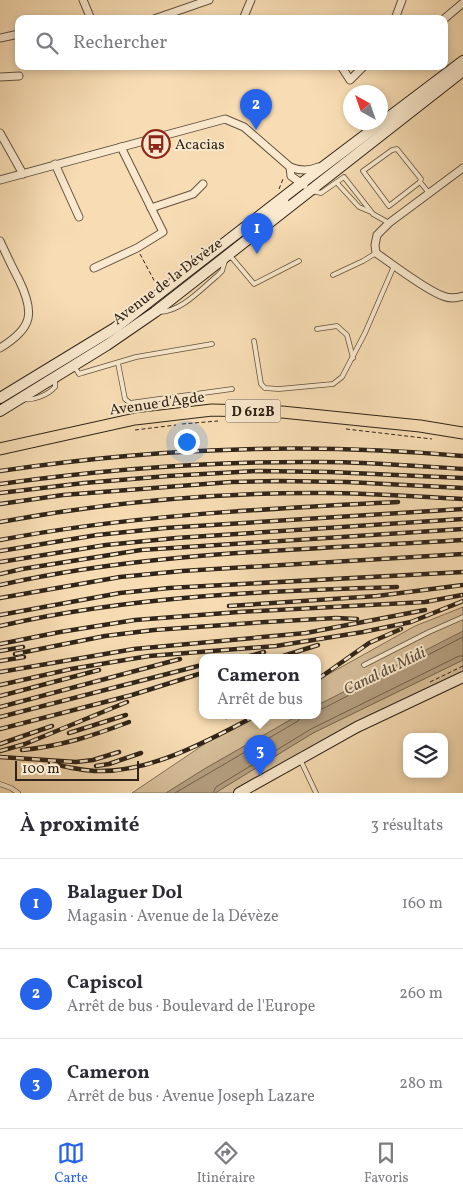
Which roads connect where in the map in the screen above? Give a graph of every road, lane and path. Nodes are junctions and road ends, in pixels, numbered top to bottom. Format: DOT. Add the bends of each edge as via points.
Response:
graph roads {
  1 [pos="83,0"];
  2 [pos="209,0"];
  3 [pos="251,0"];
  4 [pos="402,0"];
  5 [pos="463,3"];
  6 [pos="89,15"];
  7 [pos="166,15"];
  8 [pos="245,15"];
  9 [pos="396,15"];
  10 [pos="448,16"];
  11 [pos="15,35"];
  12 [pos="0,38"];
  13 [pos="463,61"];
  14 [pos="344,70"];
  15 [pos="360,70"];
  16 [pos="463,71"];
  17 [pos="19,76"];
  18 [pos="0,77"];
  19 [pos="0,133"];
  20 [pos="120,147"];
  21 [pos="330,161"];
  22 [pos="55,164"];
  23 [pos="290,167"];
  24 [pos="463,168"];
  25 [pos="298,170"];
  26 [pos="23,174"];
  27 [pos="291,176"];
  28 [pos="0,180"];
  29 [pos="420,182"];
  30 [pos="337,183"];
  31 [pos="203,184"];
  32 [pos="306,185"];
  33 [pos="429,193"];
  34 [pos="151,208"];
  35 [pos="373,214"];
  36 [pos="262,215"];
  37 [pos="79,218"];
  38 [pos="389,223"];
  39 [pos="0,241"];
  40 [pos="137,248"];
  41 [pos="376,252"];
  42 [pos="227,255"];
  43 [pos="299,261"];
  44 [pos="394,266"];
  45 [pos="94,268"];
  46 [pos="333,276"];
  47 [pos="161,294"];
  48 [pos="463,296"];
  49 [pos="317,329"];
  50 [pos="254,341"];
  51 [pos="212,344"];
  52 [pos="0,348"];
  53 [pos="353,358"];
  54 [pos="118,363"];
  55 [pos="74,366"];
  56 [pos="232,389"];
  57 [pos="0,398"];
  58 [pos="0,411"];
  59 [pos="225,420"];
  60 [pos="346,429"];
  61 [pos="136,430"];
  62 [pos="462,433"];
  63 [pos="435,439"];
  64 [pos="2,447"];
  65 [pos="463,618"];
  66 [pos="364,664"];
  67 [pos="463,677"];
  68 [pos="300,758"];
  69 [pos="0,784"];
  70 [pos="18,793"];
  71 [pos="239,793"];
  72 [pos="316,793"];
  1 -- 6 [label="street"];
  2 -- 7 [label="street"];
  3 -- 8 [label="street"];
  4 -- 9 [label="street"];
  5 -- 10 [label="street"];
  11 -- 12 [label="street"];
  13 -- 21 [label="main road, Avenue de la Dévèze"];
  14 -- 15 [label="street" via="350,80"];
  16 -- 32 [label="main road, Avenue de la Dévèze" via="361,150"];
  17 -- 18 [label="street"];
  19 -- 26 [label="street"];
  20 -- 22 [label="street"];
  20 -- 23 [label="street" via="225,119 244,127"];
  20 -- 34 [label="street"];
  21 -- 25 [label="street" via="313,170"];
  21 -- 32 [label="main road, Avenue de la Dévèze"];
  22 -- 26 [label="street"];
  22 -- 37 [label="street"];
  23 -- 25 [label="street"];
  23 -- 27 [label="street"];
  24 -- 33 [label="street"];
  25 -- 32 [label="street"];
  26 -- 28 [label="street"];
  27 -- 32 [label="street"];
  27 -- 36 [label="street" via="288,190"];
  29 -- 29 [label="lane" via="389,206 362,171 397,149 421,179"];
  29 -- 33 [label="lane"];
  30 -- 32 [label="lane" via="321,193"];
  30 -- 35 [label="lane" via="359,206"];
  30 -- 35 [label="lane" via="344,177"];
  31 -- 34 [label="street" via="194,194"];
  32 -- 36 [label="main road, Avenue de la Dévèze"];
  32 -- 42 [label="main road, Avenue de la Dévèze"];
  33 -- 38 [label="street"];
  34 -- 40 [label="street" via="163,232"];
  35 -- 38 [label="lane"];
  36 -- 47 [label="main road, Avenue de la Dévèze"];
  38 -- 41 [label="street" via="377,234"];
  39 -- 52 [label="street" via="28,299 29,316 14,339"];
  40 -- 45 [label="street"];
  40 -- 47 [label="path"];
  41 -- 44 [label="street"];
  41 -- 46 [label="lane"];
  42 -- 43 [label="lane" via="254,284"];
  42 -- 55 [label="main road, Avenue de la Dévèze" via="155,312"];
  44 -- 48 [label="street" via="445,297"];
  44 -- 53 [label="lane"];
  47 -- 57 [label="main road, Avenue de la Dévèze" via="115,328"];
  49 -- 53 [label="lane" via="337,326 347,335"];
  50 -- 53 [label="lane" via="261,384 265,388 333,384"];
  51 -- 54 [label="lane"];
  54 -- 55 [label="lane" via="79,374"];
  54 -- 56 [label="lane" via="125,399 130,403"];
  55 -- 58 [label="main road, Avenue de la Dévèze"];
  59 -- 61 [label="path"];
  60 -- 63 [label="path"];
  62 -- 64 [label="main road, Avenue d'Agde / D 612B" via="282,412 212,410 135,419"];
  65 -- 66 [label="lane"];
  67 -- 68 [label="main road"];
  68 -- 71 [label="main road"];
  68 -- 72 [label="lane"];
  69 -- 70 [label="lane"];
}
